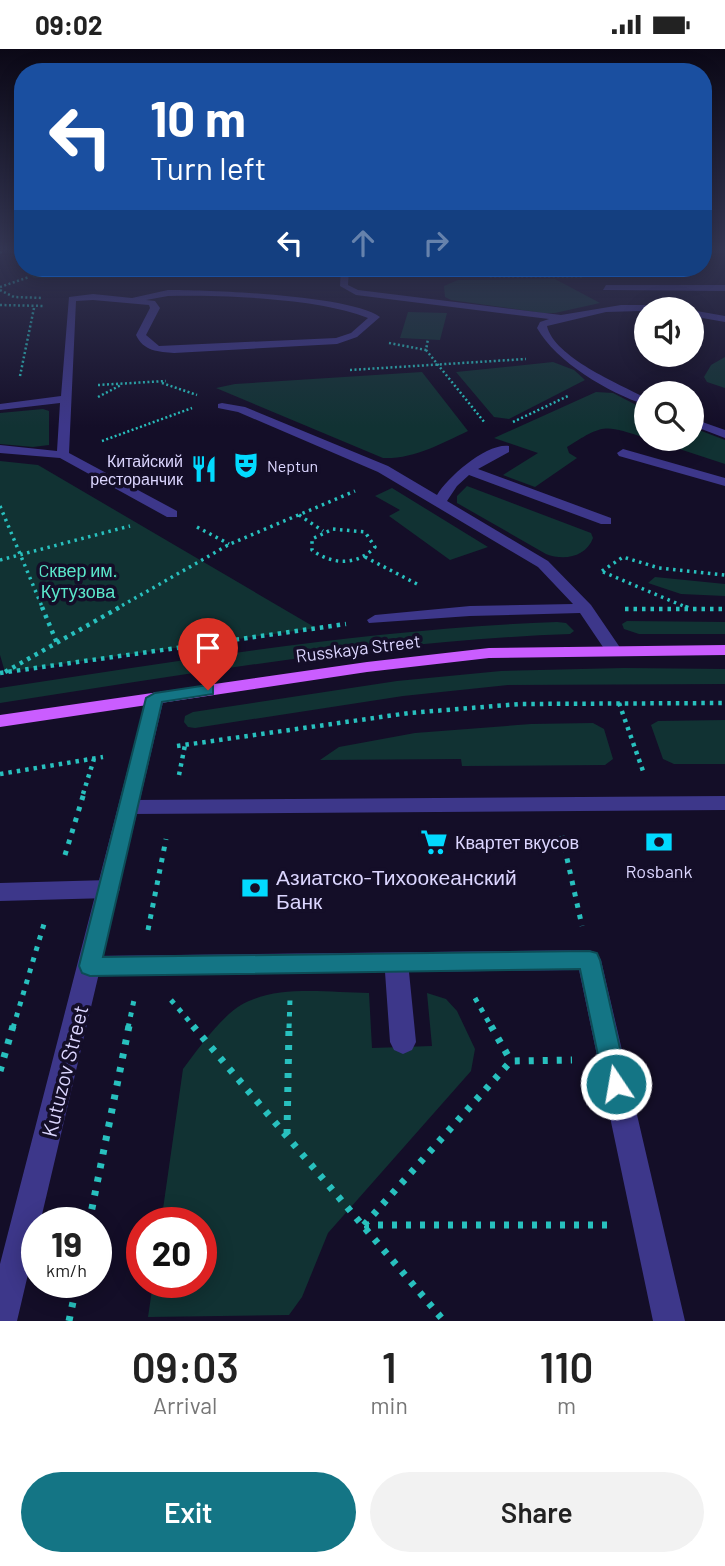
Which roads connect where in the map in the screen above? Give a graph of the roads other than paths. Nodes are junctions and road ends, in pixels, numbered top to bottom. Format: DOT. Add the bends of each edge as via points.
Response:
graph roads {
  1 [pos="72,308"];
  2 [pos="155,308"];
  3 [pos="357,308"];
  4 [pos="485,308"];
  5 [pos="605,308"];
  6 [pos="704,315"];
  7 [pos="561,318"];
  8 [pos="725,319"];
  9 [pos="634,395"];
  10 [pos="67,400"];
  11 [pos="222,405"];
  12 [pos="0,407"];
  13 [pos="704,426"];
  14 [pos="725,434"];
  15 [pos="0,449"];
  16 [pos="505,449"];
  17 [pos="623,453"];
  18 [pos="63,455"];
  19 [pos="466,469"];
  20 [pos="725,482"];
  21 [pos="440,502"];
  22 [pos="172,514"];
  23 [pos="606,521"];
  24 [pos="585,608"];
  25 [pos="375,620"];
  26 [pos="613,649"];
  27 [pos="725,650"];
  28 [pos="155,698"];
  29 [pos="0,721"];
  30 [pos="725,803"];
  31 [pos="129,807"];
  32 [pos="109,889"];
  33 [pos="0,892"];
  34 [pos="396,963"];
  35 [pos="90,966"];
  36 [pos="402,1042"];
  37 [pos="1,1321"];
  38 [pos="668,1321"];
  1 -- 10 [label="street"];
  2 -- 3 [label="street" via="142,335 144,341 157,349 174,350 337,341 354,335 375,317"];
  4 -- 7 [label="street"];
  5 -- 7 [label="street"];
  6 -- 8 [label="street"];
  7 -- 9 [label="street" via="543,324 552,345"];
  10 -- 12 [label="street"];
  10 -- 18 [label="street"];
  11 -- 21 [label="street" via="383,469"];
  13 -- 14 [label="street"];
  15 -- 18 [label="street"];
  16 -- 19 [label="street"];
  17 -- 20 [label="street"];
  18 -- 22 [label="street"];
  19 -- 21 [label="street" via="448,484"];
  19 -- 23 [label="street"];
  21 -- 24 [label="street" via="543,564"];
  24 -- 25 [label="street" via="470,611"];
  24 -- 26 [label="street"];
  26 -- 27 [label="main road, Russkaya Street"];
  26 -- 28 [label="main road, Russkaya Street" via="489,653"];
  28 -- 29 [label="main road, Russkaya Street"];
  28 -- 31 [label="street, Kutuzov Street"];
  30 -- 31 [label="street"];
  31 -- 32 [label="street, Kutuzov Street"];
  32 -- 33 [label="street"];
  32 -- 35 [label="street, Kutuzov Street"];
  34 -- 35 [label="street"];
  34 -- 36 [label="street"];
  34 -- 38 [label="street" via="589,960"];
  35 -- 37 [label="street, Kutuzov Street"];
}
